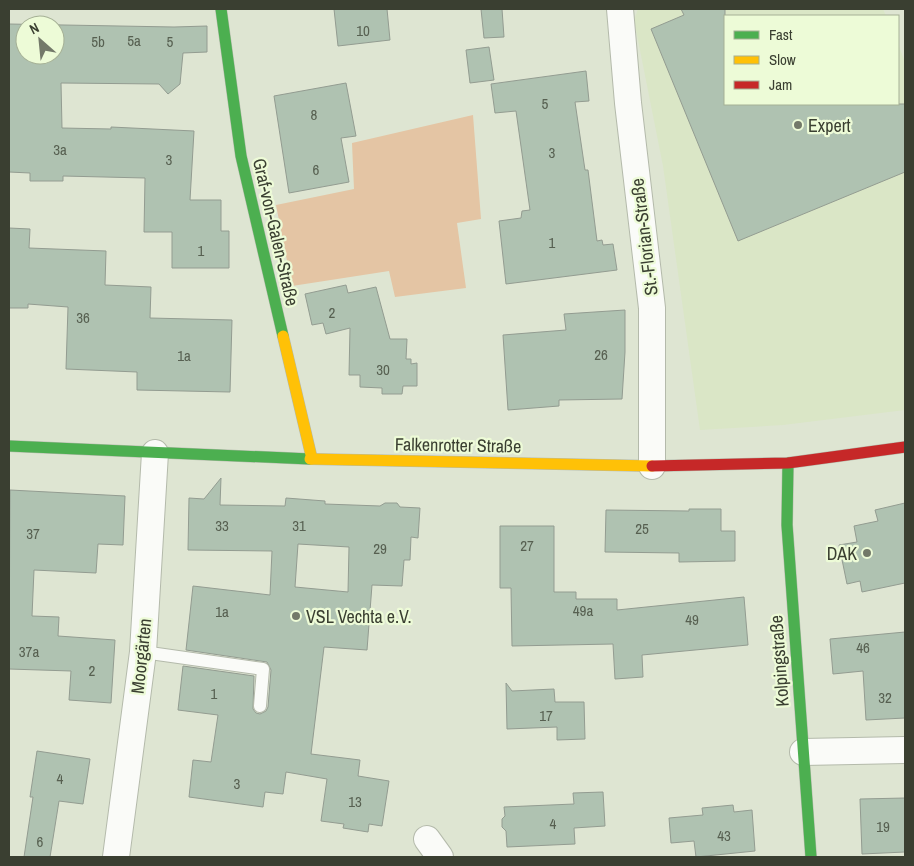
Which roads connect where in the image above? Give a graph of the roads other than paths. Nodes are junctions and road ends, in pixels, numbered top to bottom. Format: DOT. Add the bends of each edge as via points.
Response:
graph roads {
  1 [pos="221,9"];
  2 [pos="620,9"];
  3 [pos="9,446"];
  4 [pos="905,447"];
  5 [pos="155,453"];
  6 [pos="312,460"];
  7 [pos="788,462"];
  8 [pos="652,466"];
  9 [pos="143,652"];
  10 [pos="260,706"];
  11 [pos="905,750"];
  12 [pos="803,752"];
  13 [pos="116,857"];
  14 [pos="811,857"];
  1 -- 6 [label="street, Graf-von-Galen-Straße" via="241,156"];
  2 -- 8 [label="street, St.-Florian-Straße" via="652,308"];
  3 -- 5 [label="street, Falkenrotter Straße"];
  4 -- 7 [label="street, Falkenrotter Straße"];
  5 -- 6 [label="street, Falkenrotter Straße"];
  5 -- 9 [label="street, Moorgärten"];
  6 -- 8 [label="street, Falkenrotter Straße"];
  7 -- 8 [label="street, Falkenrotter Straße"];
  7 -- 12 [label="street, Kolpingstraße" via="786,525"];
  9 -- 10 [label="lane" via="263,669"];
  9 -- 13 [label="street, Moorgärten"];
  11 -- 12 [label="street"];
  12 -- 14 [label="street, Kolpingstraße"];
}
